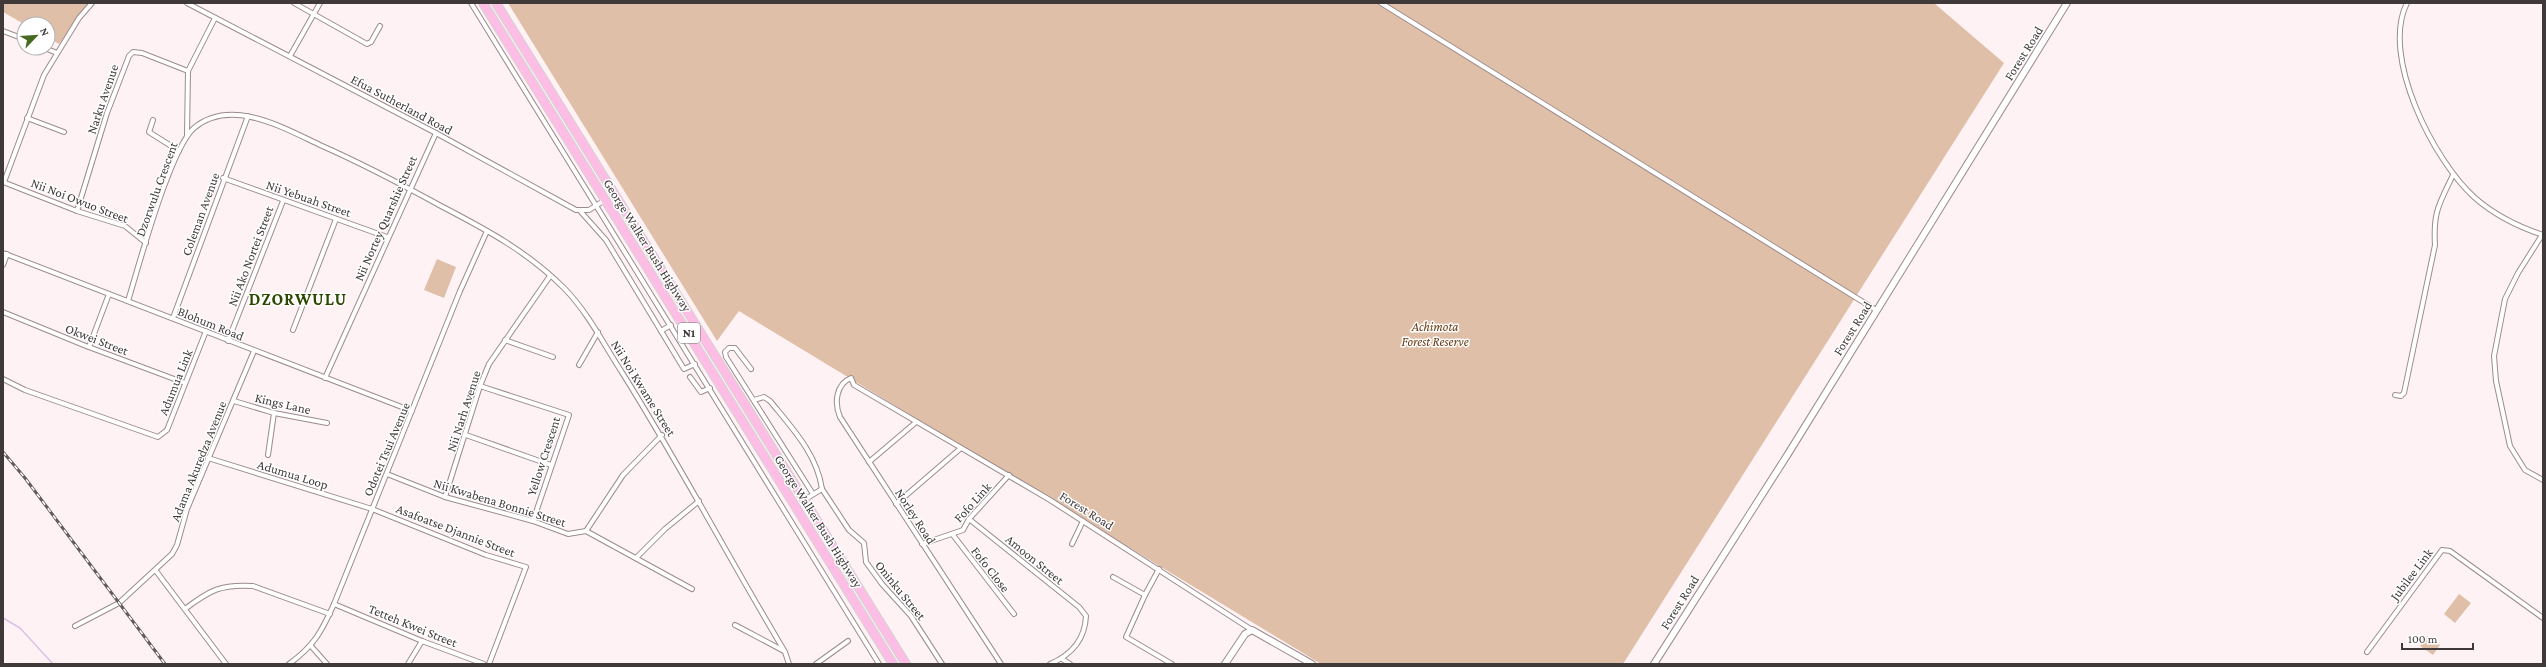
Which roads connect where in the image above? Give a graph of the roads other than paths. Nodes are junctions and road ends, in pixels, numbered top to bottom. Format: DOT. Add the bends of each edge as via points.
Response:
graph roads {
  1 [pos="92,3"];
  2 [pos="187,3"];
  3 [pos="294,3"];
  4 [pos="320,3"];
  5 [pos="472,3"];
  6 [pos="483,3"];
  7 [pos="496,3"];
  8 [pos="1381,3"];
  9 [pos="2067,3"];
  10 [pos="2407,3"];
  11 [pos="314,14"];
  12 [pos="215,18"];
  13 [pos="380,26"];
  14 [pos="3,31"];
  15 [pos="16,36"];
  16 [pos="57,53"];
  17 [pos="290,56"];
  18 [pos="188,71"];
  19 [pos="248,116"];
  20 [pos="27,118"];
  21 [pos="153,120"];
  22 [pos="64,132"];
  23 [pos="436,133"];
  24 [pos="187,135"];
  25 [pos="179,151"];
  26 [pos="2453,175"];
  27 [pos="223,178"];
  28 [pos="3,182"];
  29 [pos="410,189"];
  30 [pos="606,199"];
  31 [pos="283,201"];
  32 [pos="596,205"];
  33 [pos="77,211"];
  34 [pos="581,212"];
  35 [pos="336,219"];
  36 [pos="487,231"];
  37 [pos="2542,235"];
  38 [pos="388,237"];
  39 [pos="146,243"];
  40 [pos="5,254"];
  41 [pos="3,265"];
  42 [pos="550,276"];
  43 [pos="109,294"];
  44 [pos="128,301"];
  45 [pos="1876,310"];
  46 [pos="3,312"];
  47 [pos="174,318"];
  48 [pos="671,325"];
  49 [pos="293,330"];
  50 [pos="206,331"];
  51 [pos="661,331"];
  52 [pos="598,332"];
  53 [pos="505,340"];
  54 [pos="228,341"];
  55 [pos="89,347"];
  56 [pos="254,351"];
  57 [pos="553,357"];
  58 [pos="695,364"];
  59 [pos="579,365"];
  60 [pos="751,369"];
  61 [pos="690,377"];
  62 [pos="324,378"];
  63 [pos="851,378"];
  64 [pos="3,379"];
  65 [pos="185,383"];
  66 [pos="480,386"];
  67 [pos="710,388"];
  68 [pos="2395,395"];
  69 [pos="754,400"];
  70 [pos="234,401"];
  71 [pos="412,411"];
  72 [pos="274,413"];
  73 [pos="915,422"];
  74 [pos="327,423"];
  75 [pos="466,435"];
  76 [pos="662,435"];
  77 [pos="961,448"];
  78 [pos="268,455"];
  79 [pos="208,458"];
  80 [pos="869,462"];
  81 [pos="551,465"];
  82 [pos="387,474"];
  83 [pos="1008,475"];
  84 [pos="2543,480"];
  85 [pos="822,489"];
  86 [pos="813,494"];
  87 [pos="445,497"];
  88 [pos="804,500"];
  89 [pos="699,501"];
  90 [pos="896,504"];
  91 [pos="372,508"];
  92 [pos="969,518"];
  93 [pos="533,521"];
  94 [pos="1083,521"];
  95 [pos="586,531"];
  96 [pos="952,535"];
  97 [pos="922,544"];
  98 [pos="1072,544"];
  99 [pos="636,558"];
  100 [pos="1159,569"];
  101 [pos="156,571"];
  102 [pos="1113,577"];
  103 [pos="692,589"];
  104 [pos="1145,595"];
  105 [pos="334,604"];
  106 [pos="185,609"];
  107 [pos="330,614"];
  108 [pos="1014,614"];
  109 [pos="2543,618"];
  110 [pos="735,625"];
  111 [pos="75,626"];
  112 [pos="1252,630"];
  113 [pos="848,641"];
  114 [pos="422,642"];
  115 [pos="311,646"];
  116 [pos="785,652"];
  117 [pos="2367,652"];
  118 [pos="1062,659"];
  119 [pos="226,664"];
  120 [pos="289,664"];
  121 [pos="327,664"];
  122 [pos="408,664"];
  123 [pos="484,664"];
  124 [pos="489,664"];
  125 [pos="789,664"];
  126 [pos="816,664"];
  127 [pos="879,664"];
  128 [pos="893,664"];
  129 [pos="906,664"];
  130 [pos="942,664"];
  131 [pos="1001,664"];
  132 [pos="1050,664"];
  133 [pos="1070,664"];
  134 [pos="1172,664"];
  135 [pos="1225,664"];
  136 [pos="1312,664"];
  137 [pos="1654,664"];
  1 -- 16 [label="street"];
  2 -- 12 [label="street, Efua Sutherland Road"];
  3 -- 11 [label="street"];
  4 -- 11 [label="street"];
  5 -- 32 [label="street"];
  6 -- 30 [label="highway, George Walker Bush Highway / N1"];
  7 -- 88 [label="highway, George Walker Bush Highway / N1"];
  8 -- 45 [label="street"];
  9 -- 45 [label="main road, Forest Road"];
  10 -- 26 [label="street" via="2400,29 2405,78 2428,137"];
  11 -- 13 [label="street" via="367,44 371,42"];
  11 -- 17 [label="street"];
  12 -- 17 [label="street, Efua Sutherland Road"];
  12 -- 18 [label="street"];
  14 -- 15 [label="street"];
  16 -- 20 [label="street" via="44,75"];
  17 -- 23 [label="street, Efua Sutherland Road"];
  18 -- 24 [label="street"];
  18 -- 33 [label="street, Narku Avenue" via="142,53 133,52 129,56 107,113"];
  19 -- 24 [label="street, Dzorwulu Crescent" via="223,116 207,120"];
  19 -- 27 [label="street, Coleman Avenue"];
  19 -- 29 [label="street, Dzorwulu Crescent" via="269,121"];
  20 -- 22 [label="street"];
  20 -- 28 [label="street"];
  21 -- 25 [label="street" via="149,132"];
  23 -- 29 [label="street, Nii Nortey Quarshie Street"];
  23 -- 34 [label="street, Efua Sutherland Road"];
  24 -- 25 [label="street, Dzorwulu Crescent"];
  25 -- 39 [label="street, Dzorwulu Crescent"];
  26 -- 37 [label="street" via="2474,198 2504,218"];
  26 -- 68 [label="street" via="2434,222 2435,245 2404,393 2400,396"];
  27 -- 31 [label="street, Nii Yebuah Street"];
  27 -- 47 [label="street, Coleman Avenue"];
  28 -- 33 [label="street, Nii Noi Owuo Street"];
  29 -- 36 [label="street, Nii Noi Kwame Street"];
  29 -- 38 [label="street, Nii Nortey Quarshie Street"];
  30 -- 32 [label="street"];
  30 -- 128 [label="highway, George Walker Bush Highway / N1"];
  31 -- 35 [label="street, Nii Yebuah Street"];
  31 -- 54 [label="street, Nii Ako Nortei Street"];
  32 -- 34 [label="street"];
  32 -- 48 [label="street"];
  33 -- 39 [label="street, Nii Noi Owuo Street" via="125,226"];
  34 -- 51 [label="street, Efua Sutherland Road" via="600,232"];
  35 -- 38 [label="street, Nii Yebuah Street"];
  35 -- 49 [label="street"];
  36 -- 42 [label="street, Nii Noi Kwame Street" via="518,249"];
  36 -- 71 [label="street, Odotei Tsui Avenue"];
  37 -- 84 [label="street" via="2505,299 2494,356 2496,381 2510,446 2525,470"];
  38 -- 62 [label="street, Nii Nortey Quarshie Street"];
  39 -- 44 [label="street, Dzorwulu Crescent"];
  40 -- 41 [label="street"];
  40 -- 43 [label="street, Blohum Road"];
  42 -- 52 [label="street, Nii Noi Kwame Street" via="566,290"];
  42 -- 53 [label="street, Nii Narh Avenue"];
  43 -- 44 [label="street, Blohum Road"];
  43 -- 55 [label="street"];
  44 -- 47 [label="street, Blohum Road"];
  45 -- 137 [label="main road, Forest Road"];
  46 -- 55 [label="street, Okwei Street"];
  47 -- 50 [label="street, Blohum Road"];
  48 -- 51 [label="street"];
  48 -- 58 [label="street"];
  50 -- 54 [label="street, Blohum Road"];
  50 -- 65 [label="street, Adumua Link"];
  51 -- 58 [label="street, Efua Sutherland Road" via="684,369"];
  52 -- 59 [label="street"];
  52 -- 76 [label="street, Nii Noi Kwame Street"];
  53 -- 57 [label="street"];
  53 -- 66 [label="street, Nii Narh Avenue" via="489,364"];
  54 -- 56 [label="street, Blohum Road"];
  55 -- 65 [label="street, Okwei Street"];
  56 -- 62 [label="street, Blohum Road"];
  56 -- 70 [label="street, Adama Akuredza Avenue"];
  58 -- 67 [label="street"];
  60 -- 69 [label="street" via="735,348 725,352"];
  61 -- 67 [label="street" via="701,392"];
  62 -- 71 [label="street, Blohum Road"];
  63 -- 73 [label="street, Forest Road" via="854,385"];
  63 -- 80 [label="street, Norley Road" via="840,388 837,411"];
  64 -- 65 [label="street, Adumua Link" via="24,390 158,437 167,430"];
  66 -- 75 [label="street, Nii Narh Avenue"];
  66 -- 81 [label="street, Yellow Crescent" via="569,416"];
  67 -- 127 [label="street"];
  69 -- 85 [label="street" via="764,397 770,401 800,440 812,456 820,475"];
  69 -- 86 [label="street"];
  70 -- 72 [label="street, Kings Lane"];
  70 -- 79 [label="street, Adama Akuredza Avenue"];
  71 -- 82 [label="street, Odotei Tsui Avenue"];
  72 -- 74 [label="street, Kings Lane"];
  72 -- 78 [label="street"];
  73 -- 77 [label="street, Forest Road"];
  73 -- 80 [label="street"];
  75 -- 81 [label="street"];
  75 -- 87 [label="street, Nii Narh Avenue"];
  76 -- 89 [label="street, Nii Noi Kwame Street"];
  76 -- 95 [label="street" via="624,475"];
  77 -- 83 [label="street, Forest Road"];
  77 -- 90 [label="street"];
  79 -- 91 [label="street, Adumua Loop"];
  79 -- 101 [label="street, Adama Akuredza Avenue" via="187,509 177,545"];
  80 -- 90 [label="street, Norley Road"];
  81 -- 93 [label="street, Yellow Crescent"];
  82 -- 87 [label="street, Nii Kwabena Bonnie Street"];
  82 -- 91 [label="street, Odotei Tsui Avenue"];
  83 -- 92 [label="street, Fofo Link"];
  83 -- 94 [label="street, Forest Road"];
  85 -- 86 [label="street"];
  85 -- 130 [label="street, Oninku Street" via="849,530 864,543 866,562 911,616"];
  86 -- 88 [label="street"];
  87 -- 93 [label="street, Nii Kwabena Bonnie Street"];
  88 -- 129 [label="highway, George Walker Bush Highway / N1"];
  89 -- 99 [label="street" via="665,529"];
  89 -- 116 [label="street, Nii Noi Kwame Street"];
  90 -- 97 [label="street, Norley Road"];
  91 -- 105 [label="street, Odotei Tsui Avenue"];
  91 -- 124 [label="street, Asafoatse Djannie Street" via="486,555 526,567"];
  92 -- 96 [label="street, Fofo Link" via="963,530"];
  92 -- 118 [label="street, Amoon Street" via="1086,616 1085,627 1076,646"];
  93 -- 95 [label="street, Nii Kwabena Bonnie Street" via="568,534"];
  94 -- 98 [label="street"];
  94 -- 100 [label="street, Forest Road"];
  95 -- 99 [label="street"];
  96 -- 97 [label="street, Fofo Link"];
  96 -- 108 [label="street, Fofo Close"];
  97 -- 131 [label="street, Norley Road"];
  99 -- 103 [label="street"];
  100 -- 104 [label="street"];
  100 -- 112 [label="street, Forest Road"];
  101 -- 106 [label="street"];
  101 -- 111 [label="street, Adama Akuredza Avenue" via="119,603"];
  102 -- 104 [label="street"];
  104 -- 134 [label="street" via="1126,637"];
  105 -- 107 [label="street, Odotei Tsui Avenue"];
  105 -- 114 [label="street, Tetteh Kwei Street"];
  106 -- 107 [label="street" via="214,589 227,585 253,586"];
  106 -- 119 [label="street"];
  107 -- 115 [label="street, Odotei Tsui Avenue"];
  109 -- 117 [label="street, Jubilee Link" via="2450,551 2442,550"];
  110 -- 116 [label="street"];
  112 -- 135 [label="main road" via="1245,634"];
  112 -- 136 [label="main road, Forest Road"];
  113 -- 126 [label="street"];
  114 -- 122 [label="street"];
  114 -- 123 [label="street, Tetteh Kwei Street"];
  115 -- 120 [label="street, Odotei Tsui Avenue"];
  115 -- 121 [label="street"];
  116 -- 125 [label="street, Nii Noi Kwame Street"];
  118 -- 132 [label="street"];
  118 -- 133 [label="street"];
}
